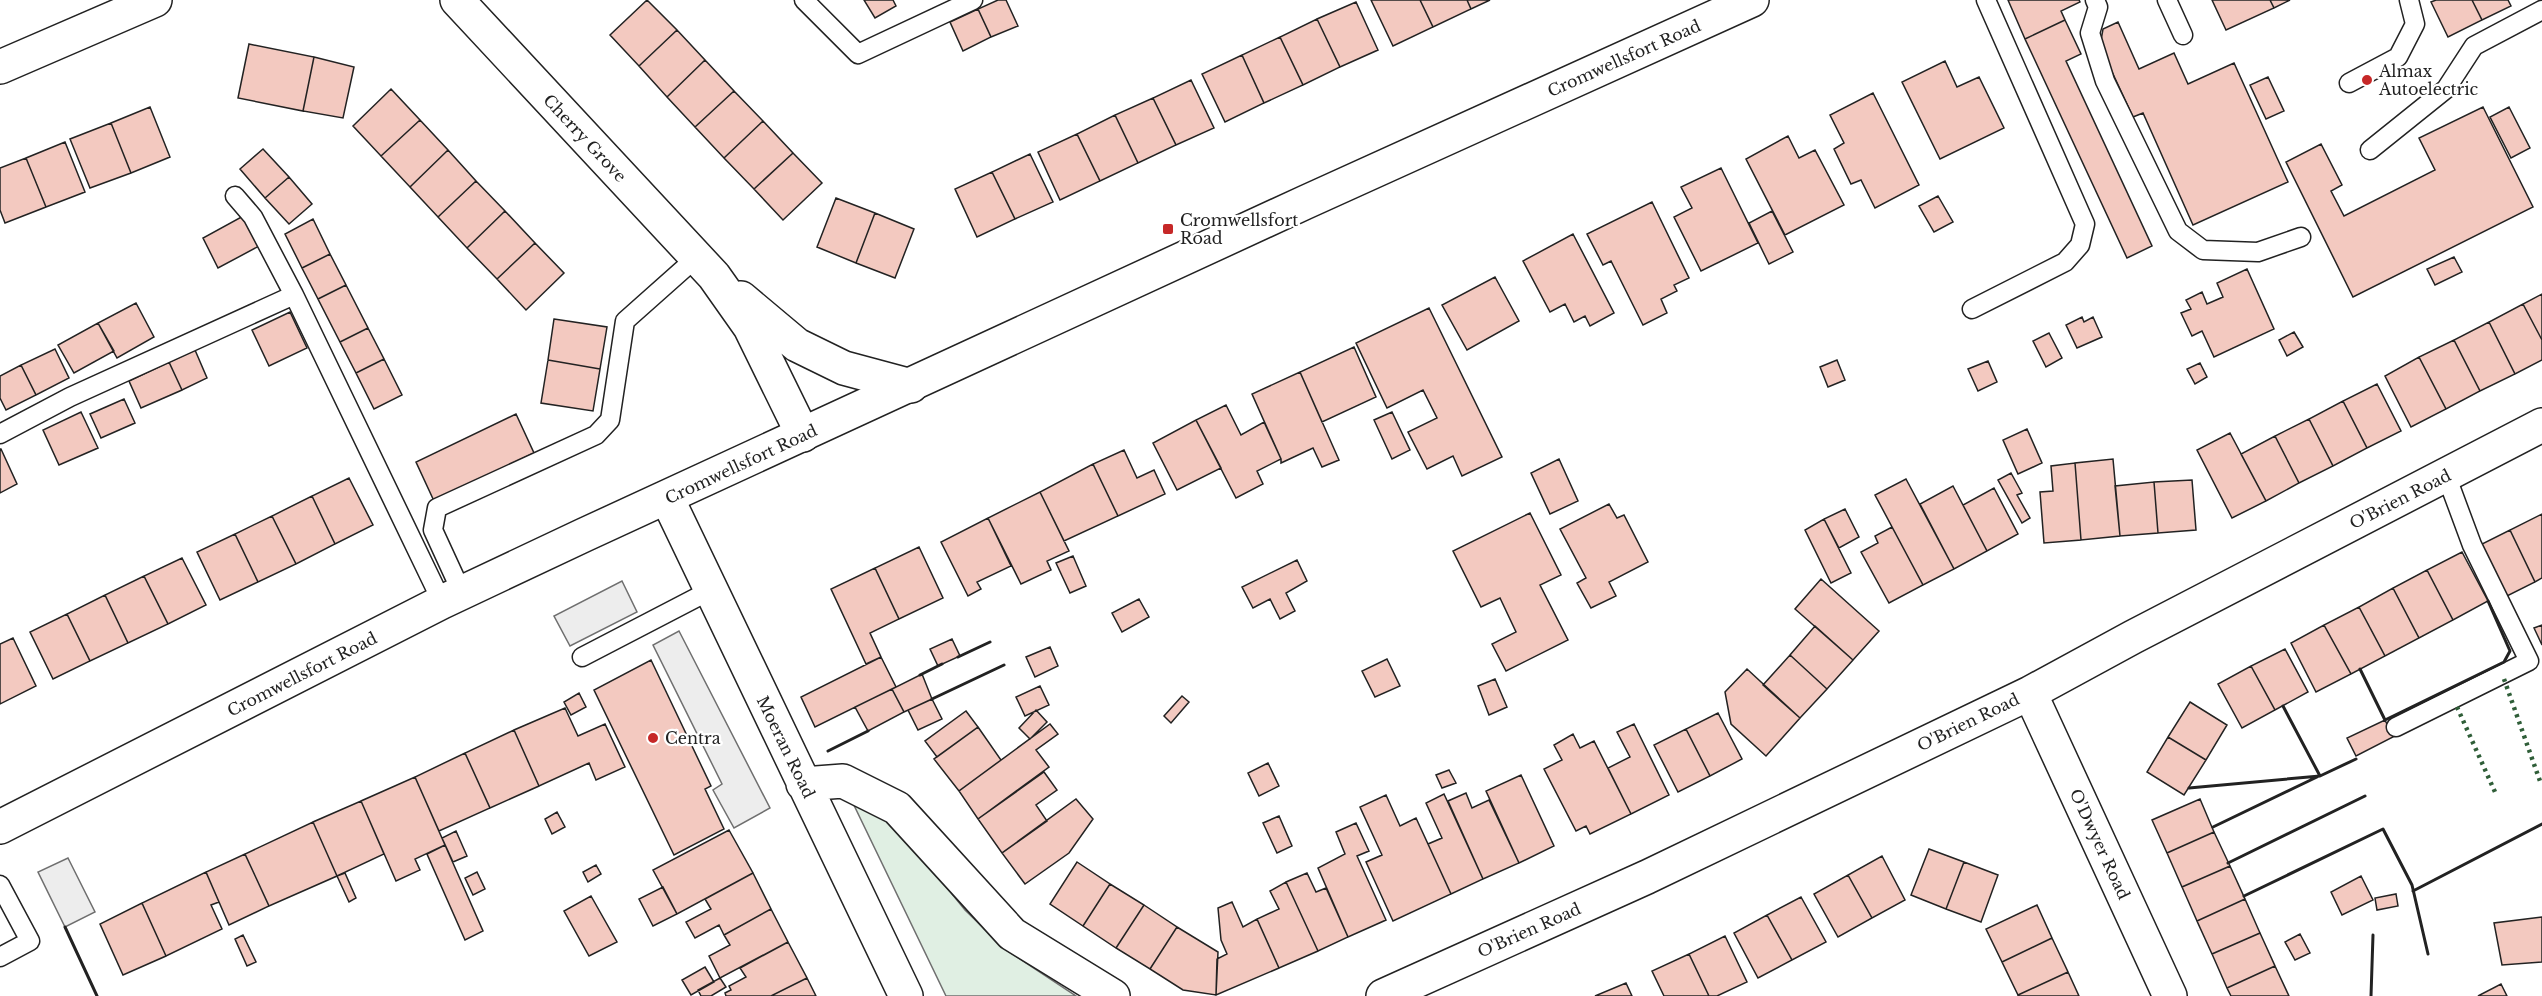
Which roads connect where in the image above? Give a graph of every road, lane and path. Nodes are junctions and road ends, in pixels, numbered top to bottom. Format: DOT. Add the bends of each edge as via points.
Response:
graph roads {
  1 [pos="457,0"];
  2 [pos="804,0"];
  3 [pos="973,0"];
  4 [pos="1752,0"];
  5 [pos="1986,0"];
  6 [pos="2096,0"];
  7 [pos="2167,0"];
  8 [pos="2409,0"];
  9 [pos="139,3"];
  10 [pos="2542,10"];
  11 [pos="2183,35"];
  12 [pos="0,67"];
  13 [pos="2349,83"];
  14 [pos="2370,150"];
  15 [pos="235,196"];
  16 [pos="2301,237"];
  17 [pos="706,267"];
  18 [pos="294,295"];
  19 [pos="1972,309"];
  20 [pos="911,386"];
  21 [pos="2542,425"];
  22 [pos="0,434"];
  23 [pos="803,435"];
  24 [pos="2446,475"];
  25 [pos="667,498"];
  26 [pos="711,590"];
  27 [pos="452,598"];
  28 [pos="582,657"];
  29 [pos="2030,693"];
  30 [pos="2396,728"];
  31 [pos="803,784"];
  32 [pos="0,827"];
  33 [pos="0,885"];
  34 [pos="0,957"];
  35 [pos="906,996"];
  36 [pos="1113,996"];
  37 [pos="1383,996"];
  38 [pos="2170,996"];
  1 -- 17 [label="street, Cherry Grove"];
  2 -- 3 [label="lane" via="858,54"];
  4 -- 20 [label="street, Cromwellsfort Road"];
  5 -- 19 [label="lane" via="2085,224 2080,245 2065,262"];
  6 -- 16 [label="lane" via="2098,7 2090,33 2105,81 2178,231 2204,250 2259,252"];
  7 -- 11 [label="lane"];
  8 -- 13 [label="lane" via="2415,24 2398,57"];
  9 -- 12 [label="street"];
  10 -- 14 [label="lane" via="2474,46 2446,89"];
  15 -- 18 [label="lane" via="253,217"];
  17 -- 20 [label="street, Cherry Grove" via="797,345 844,368"];
  17 -- 23 [label="street, Cherry Grove" via="750,327"];
  17 -- 27 [label="lane" via="625,321 610,420 596,435 437,508 434,530"];
  18 -- 22 [label="lane" via="70,397"];
  18 -- 27 [label="lane"];
  20 -- 23 [label="street, Cromwellsfort Road"];
  21 -- 24 [label="street, O'Brien Road"];
  23 -- 25 [label="street, Cromwellsfort Road"];
  24 -- 29 [label="street, O'Brien Road"];
  24 -- 30 [label="lane" via="2472,545 2529,660"];
  25 -- 26 [label="street, Moeran Road"];
  25 -- 27 [label="street, Cromwellsfort Road"];
  26 -- 28 [label="lane"];
  26 -- 31 [label="street, Moeran Road"];
  27 -- 32 [label="street, Cromwellsfort Road"];
  29 -- 37 [label="street, O'Brien Road" via="1647,877"];
  29 -- 38 [label="street, O'Dwyer Road"];
  31 -- 35 [label="street, Moeran Road"];
  31 -- 36 [label="street" via="843,781 897,808 1012,934"];
  33 -- 34 [label="lane" via="30,941"];
}
